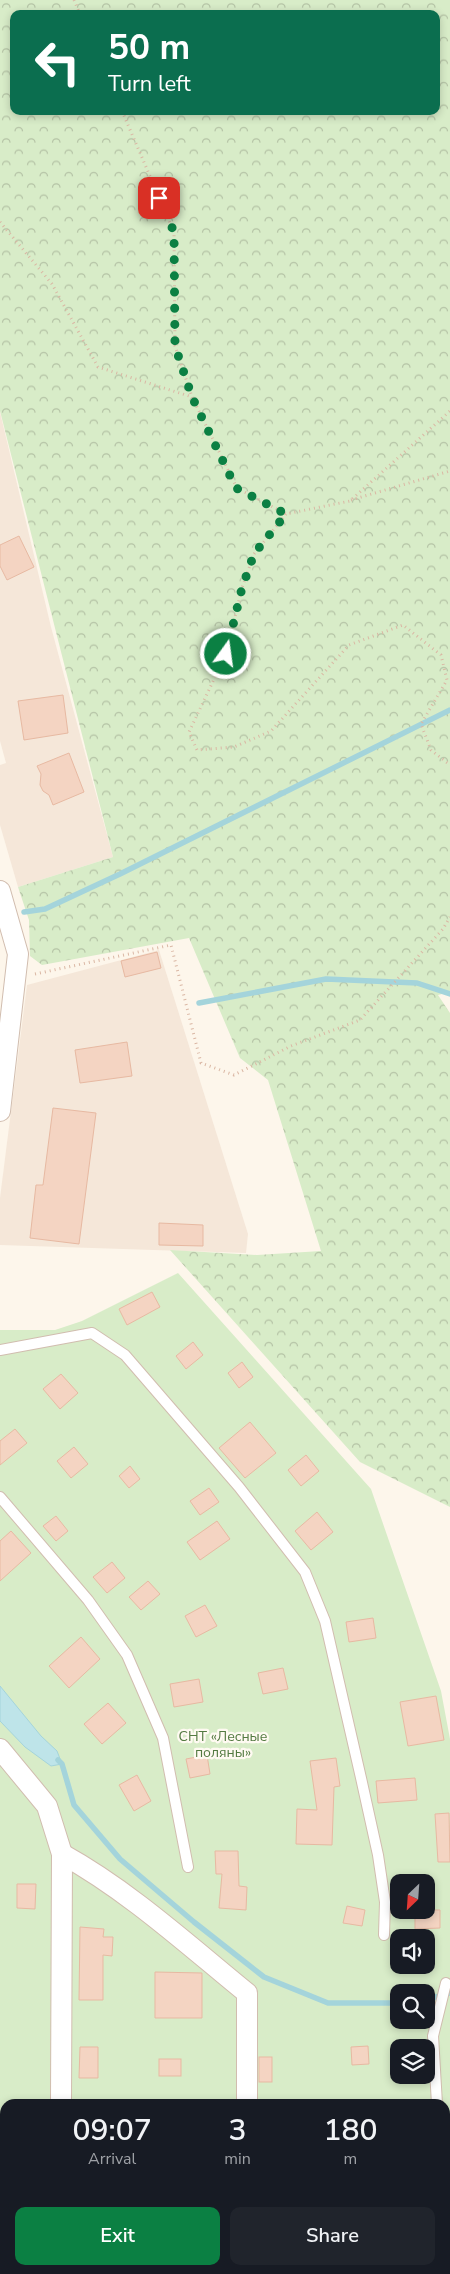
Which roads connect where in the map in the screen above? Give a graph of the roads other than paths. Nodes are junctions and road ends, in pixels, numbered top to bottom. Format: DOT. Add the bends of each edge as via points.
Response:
graph roads {
  1 [pos="0,891"];
  2 [pos="0,1111"];
  3 [pos="0,1350"];
  4 [pos="0,1497"];
  5 [pos="0,1749"];
  6 [pos="62,1854"];
  7 [pos="188,1867"];
  8 [pos="384,1935"];
  9 [pos="446,1982"];
  10 [pos="61,2099"];
  11 [pos="247,2099"];
  12 [pos="437,2099"];
  1 -- 2 [label="street" via="18,954"];
  3 -- 8 [label="lane" via="92,1333 125,1355 240,1487 305,1572 324,1621 378,1855 385,1902"];
  4 -- 7 [label="lane" via="88,1600 127,1655 163,1738"];
  5 -- 6 [label="street" via="47,1806"];
  6 -- 10 [label="street"];
  6 -- 11 [label="street" via="146,1911 248,1993"];
  9 -- 12 [label="lane" via="433,2036"];
}
